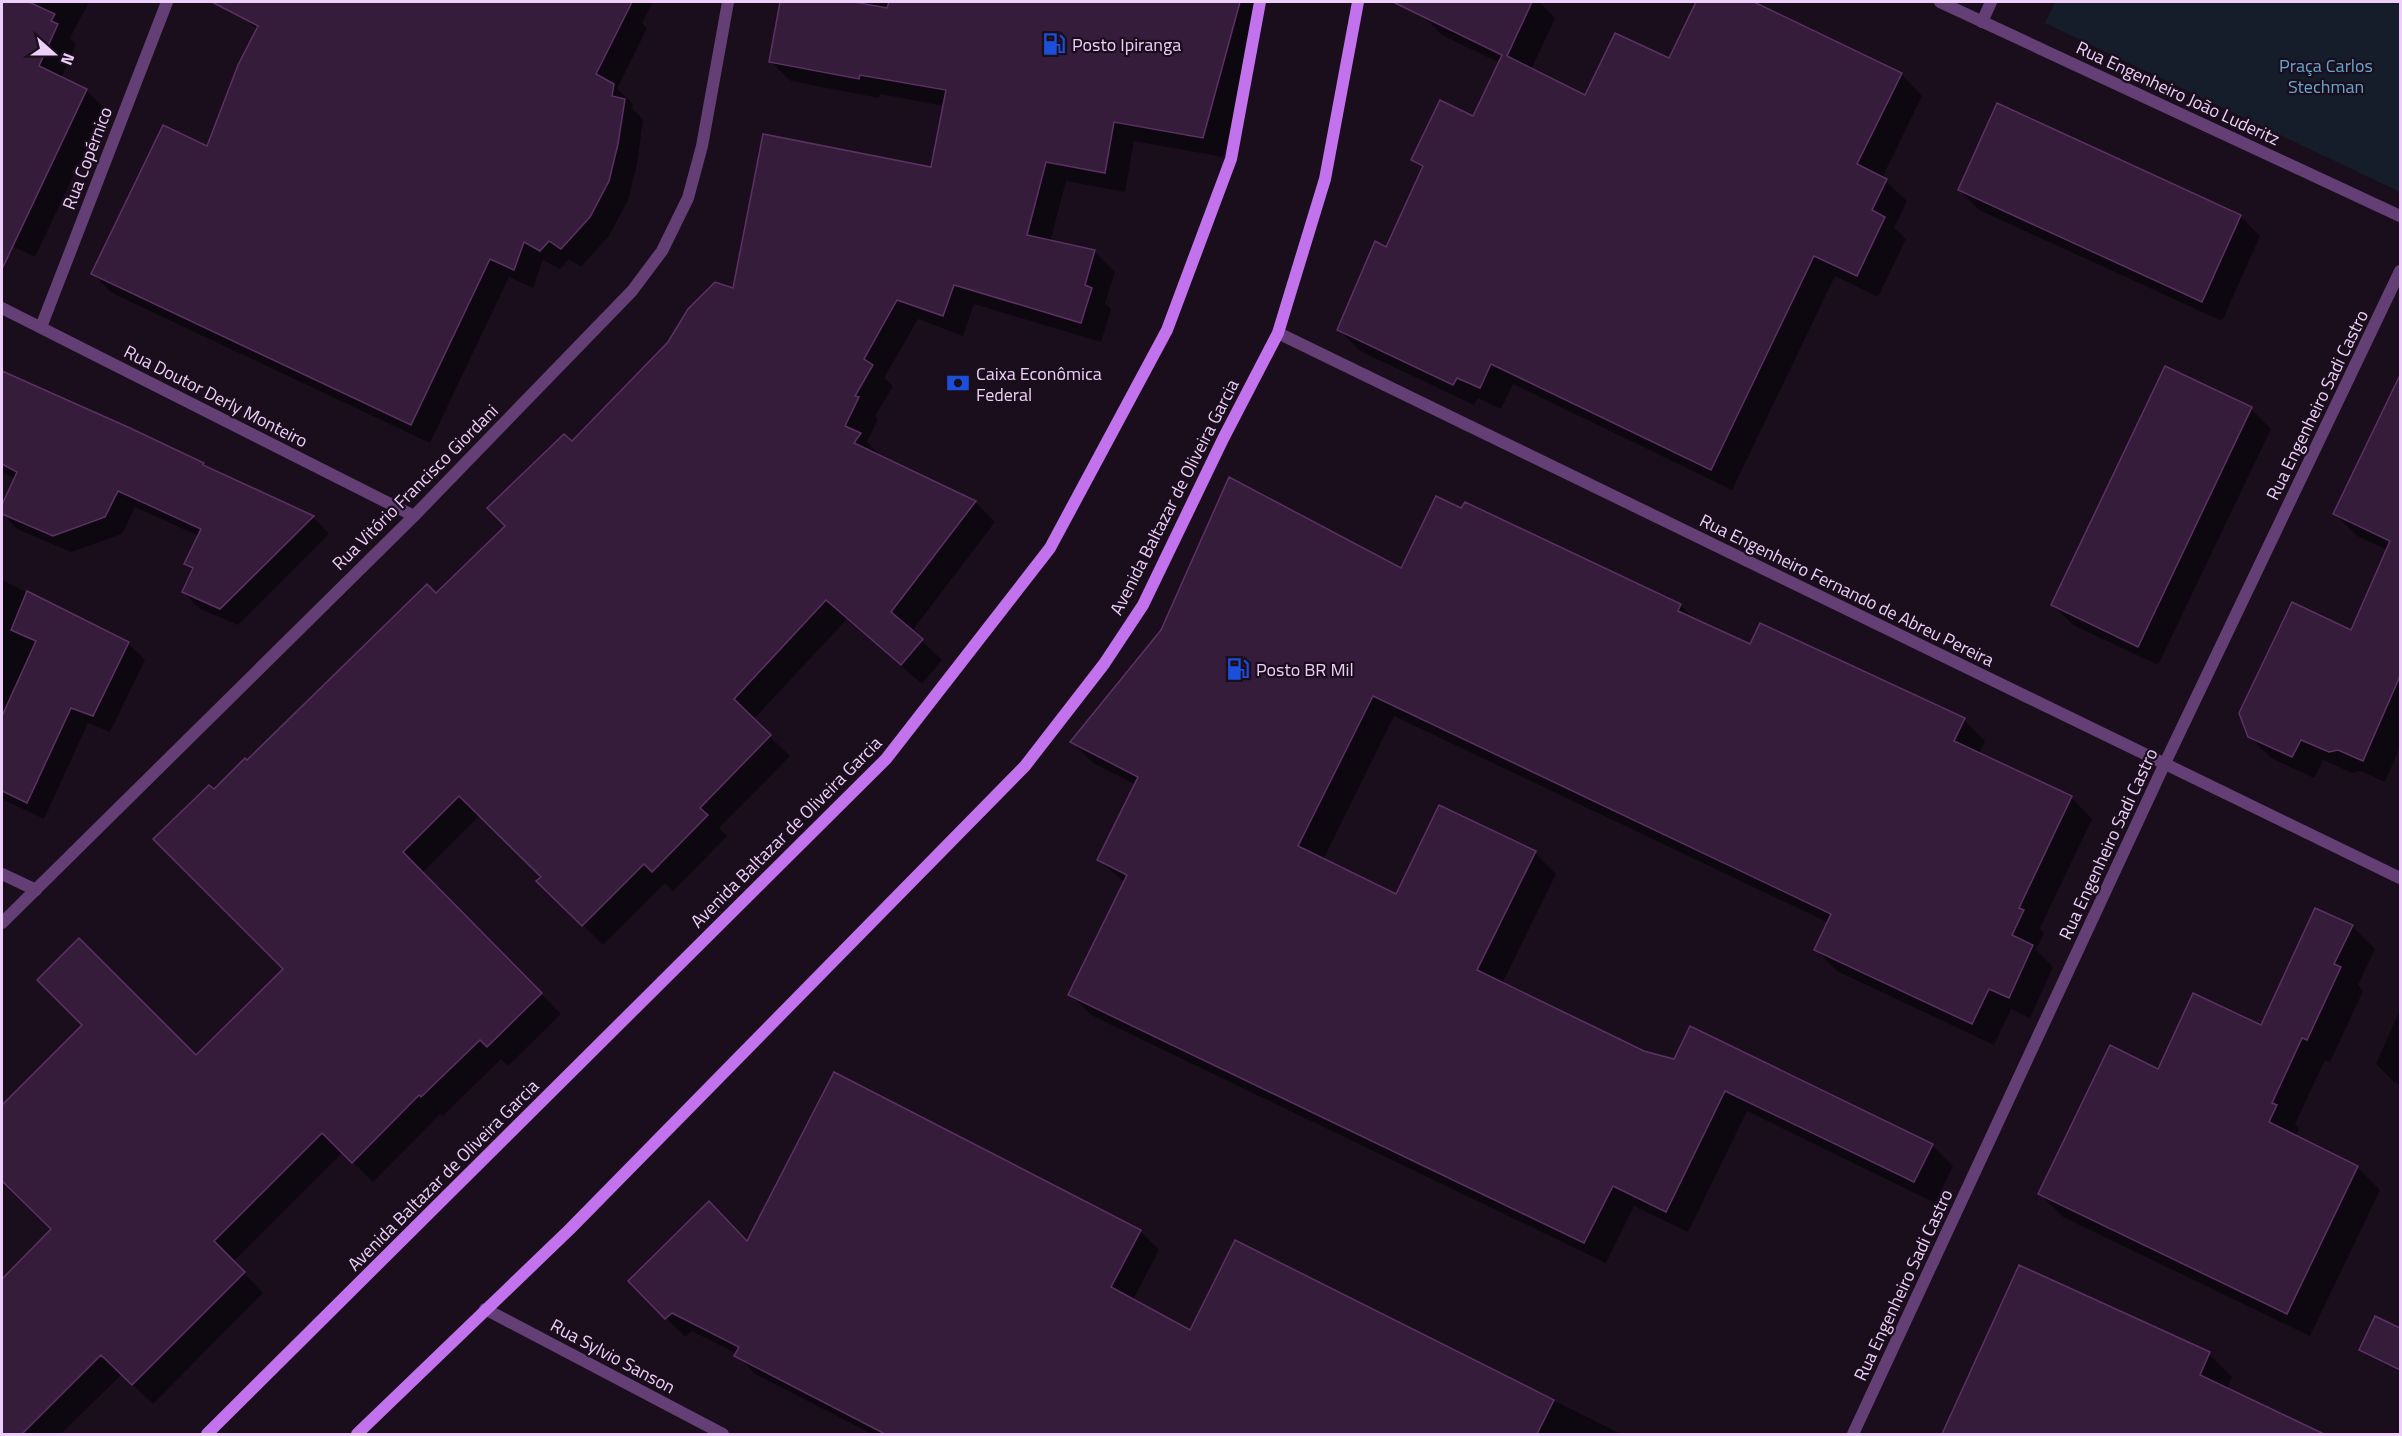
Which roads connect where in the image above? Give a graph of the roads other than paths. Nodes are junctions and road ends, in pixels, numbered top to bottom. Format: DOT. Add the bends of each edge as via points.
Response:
graph roads {
  1 [pos="168,2"];
  2 [pos="728,2"];
  3 [pos="1260,2"];
  4 [pos="1358,2"];
  5 [pos="1940,2"];
  6 [pos="1991,2"];
  7 [pos="1983,22"];
  8 [pos="2400,216"];
  9 [pos="2400,272"];
  10 [pos="2,308"];
  11 [pos="41,327"];
  12 [pos="1278,333"];
  13 [pos="414,516"];
  14 [pos="2165,763"];
  15 [pos="2,874"];
  16 [pos="2400,878"];
  17 [pos="36,890"];
  18 [pos="2,923"];
  19 [pos="485,1309"];
  20 [pos="207,1434"];
  21 [pos="357,1434"];
  22 [pos="723,1434"];
  23 [pos="1853,1434"];
  1 -- 11 [label="street, Rua Copérnico"];
  2 -- 13 [label="street, Rua Vitório Francisco Giordani" via="702,146 688,198 662,251 632,291"];
  3 -- 20 [label="main road, Avenida Baltazar de Oliveira Garcia" via="1232,159 1167,330 1050,548 886,759"];
  4 -- 12 [label="main road, Avenida Baltazar de Oliveira Garcia" via="1325,178"];
  5 -- 7 [label="street, Rua Engenheiro João Luderitz"];
  6 -- 7 [label="street"];
  7 -- 8 [label="street, Rua Engenheiro João Luderitz"];
  9 -- 14 [label="street, Rua Engenheiro Sadi Castro"];
  10 -- 11 [label="street, Rua Doutor Derly Monteiro"];
  11 -- 13 [label="street, Rua Doutor Derly Monteiro"];
  12 -- 14 [label="street, Rua Engenheiro Fernando de Abreu Pereira"];
  12 -- 19 [label="main road, Avenida Baltazar de Oliveira Garcia" via="1143,605 1104,664 1025,765 570,1229"];
  13 -- 17 [label="street, Rua Vitório Francisco Giordani"];
  14 -- 16 [label="street, Rua Engenheiro Fernando de Abreu Pereira"];
  14 -- 23 [label="street, Rua Engenheiro Sadi Castro"];
  15 -- 17 [label="street"];
  17 -- 18 [label="street, Rua Vitório Francisco Giordani"];
  19 -- 21 [label="main road, Avenida Baltazar de Oliveira Garcia"];
  19 -- 22 [label="street, Rua Sylvio Sanson"];
}
